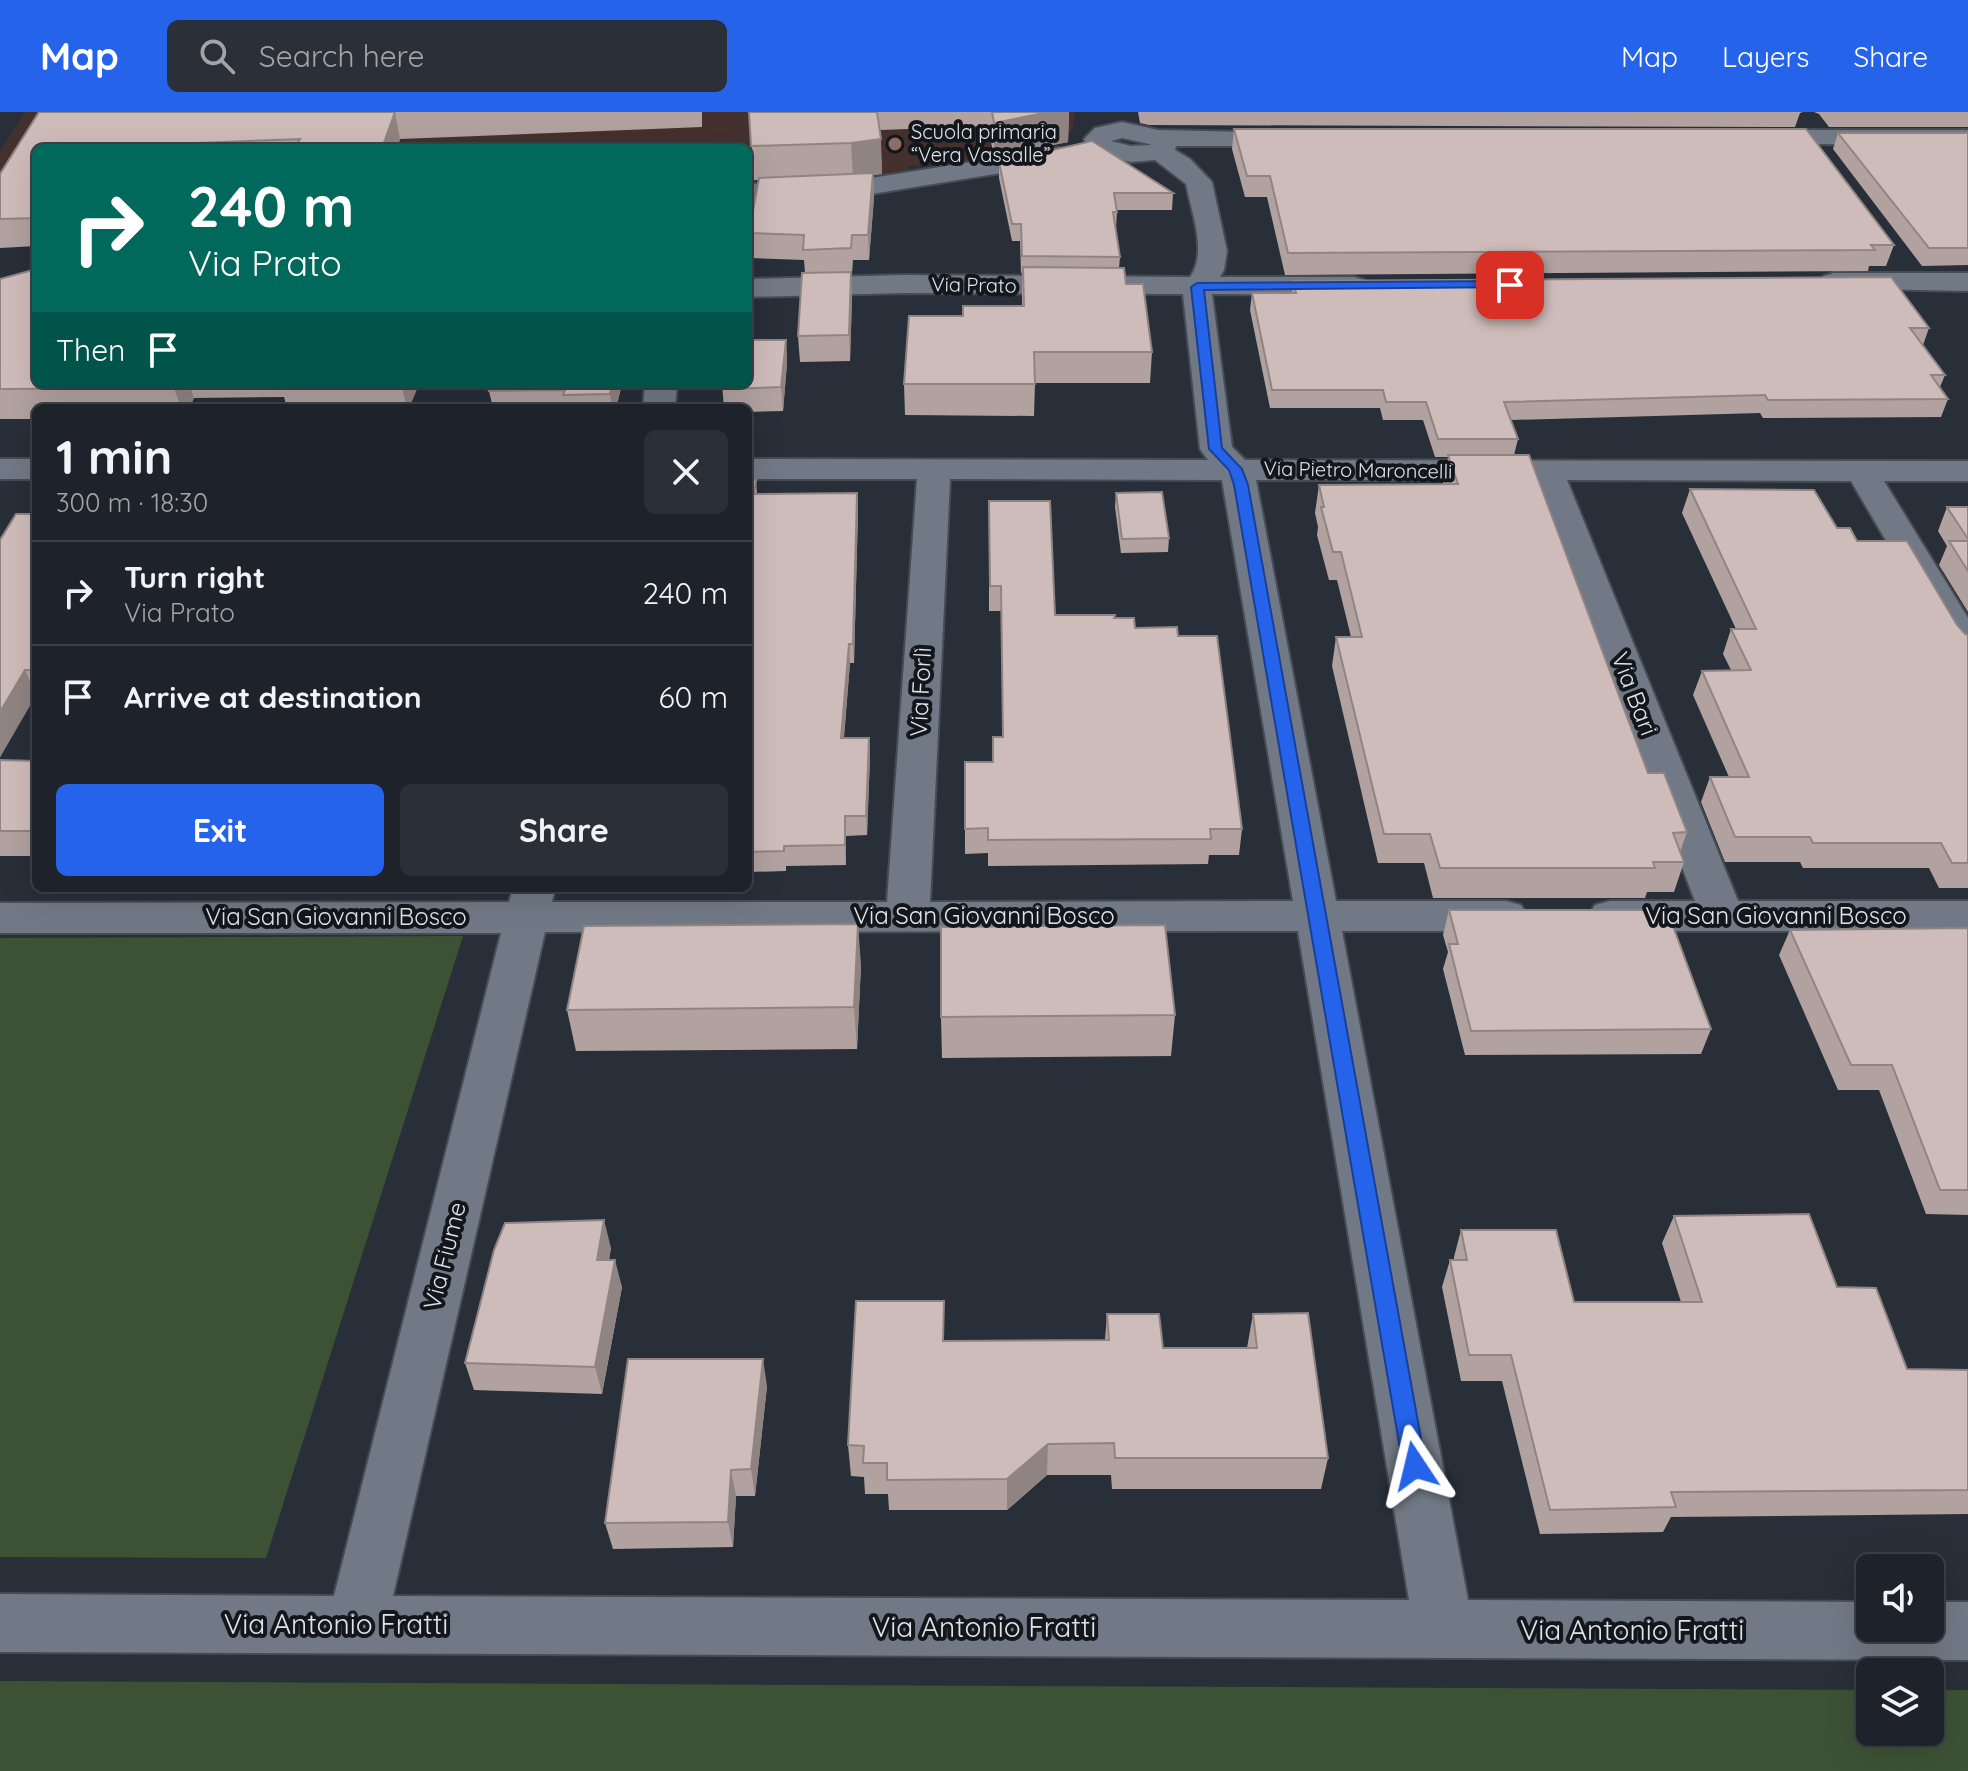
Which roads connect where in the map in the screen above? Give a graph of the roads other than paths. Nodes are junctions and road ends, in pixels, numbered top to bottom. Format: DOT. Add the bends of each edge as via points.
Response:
graph roads {
  1 [pos="1805,125"];
  2 [pos="1104,129"];
  3 [pos="1313,138"];
  4 [pos="1729,138"];
  5 [pos="1968,138"];
  6 [pos="1159,145"];
  7 [pos="1826,162"];
  8 [pos="752,192"];
  9 [pos="1899,258"];
  10 [pos="1917,282"];
  11 [pos="1968,282"];
  12 [pos="1805,283"];
  13 [pos="1389,285"];
  14 [pos="1197,287"];
  15 [pos="752,288"];
  16 [pos="0,469"];
  17 [pos="32,469"];
  18 [pos="752,469"];
  19 [pos="1235,469"];
  20 [pos="934,470"];
  21 [pos="1968,471"];
  22 [pos="1547,472"];
  23 [pos="1862,472"];
  24 [pos="1968,648"];
  25 [pos="530,902"];
  26 [pos="121,903"];
  27 [pos="908,915"];
  28 [pos="1722,915"];
  29 [pos="1318,916"];
  30 [pos="1968,916"];
  31 [pos="0,918"];
  32 [pos="0,1623"];
  33 [pos="357,1624"];
  34 [pos="1444,1629"];
  35 [pos="1968,1631"];
  1 -- 4 [label="street"];
  1 -- 5 [label="street"];
  1 -- 7 [label="street"];
  2 -- 6 [label="street" via="1136,154"];
  2 -- 8 [label="street" via="1029,163 853,189"];
  3 -- 6 [label="street"];
  6 -- 14 [label="street" via="1199,182 1213,251 1210,270"];
  9 -- 10 [label="street"];
  10 -- 11 [label="street"];
  10 -- 12 [label="street"];
  13 -- 14 [label="street, Via Prato"];
  14 -- 15 [label="street, Via Prato"];
  14 -- 19 [label="street" via="1216,449"];
  16 -- 17 [label="street"];
  18 -- 20 [label="street, Via Pietro Maroncelli"];
  19 -- 20 [label="street, Via Pietro Maroncelli"];
  19 -- 22 [label="street, Via Pietro Maroncelli"];
  19 -- 29 [label="street"];
  20 -- 27 [label="street, Via Forlì"];
  21 -- 23 [label="street, Via Pietro Maroncelli"];
  22 -- 23 [label="street, Via Pietro Maroncelli"];
  22 -- 28 [label="street, Via Bari"];
  23 -- 24 [label="street"];
  25 -- 26 [label="street, Via San Giovanni Bosco"];
  25 -- 27 [label="street, Via San Giovanni Bosco"];
  25 -- 33 [label="street, Via Fiume"];
  26 -- 31 [label="street, Via San Giovanni Bosco"];
  27 -- 29 [label="street, Via San Giovanni Bosco"];
  28 -- 29 [label="street, Via San Giovanni Bosco"];
  28 -- 30 [label="street, Via San Giovanni Bosco"];
  29 -- 34 [label="street"];
  32 -- 33 [label="street, Via Antonio Fratti"];
  33 -- 34 [label="street, Via Antonio Fratti"];
  34 -- 35 [label="street, Via Antonio Fratti"];
}
